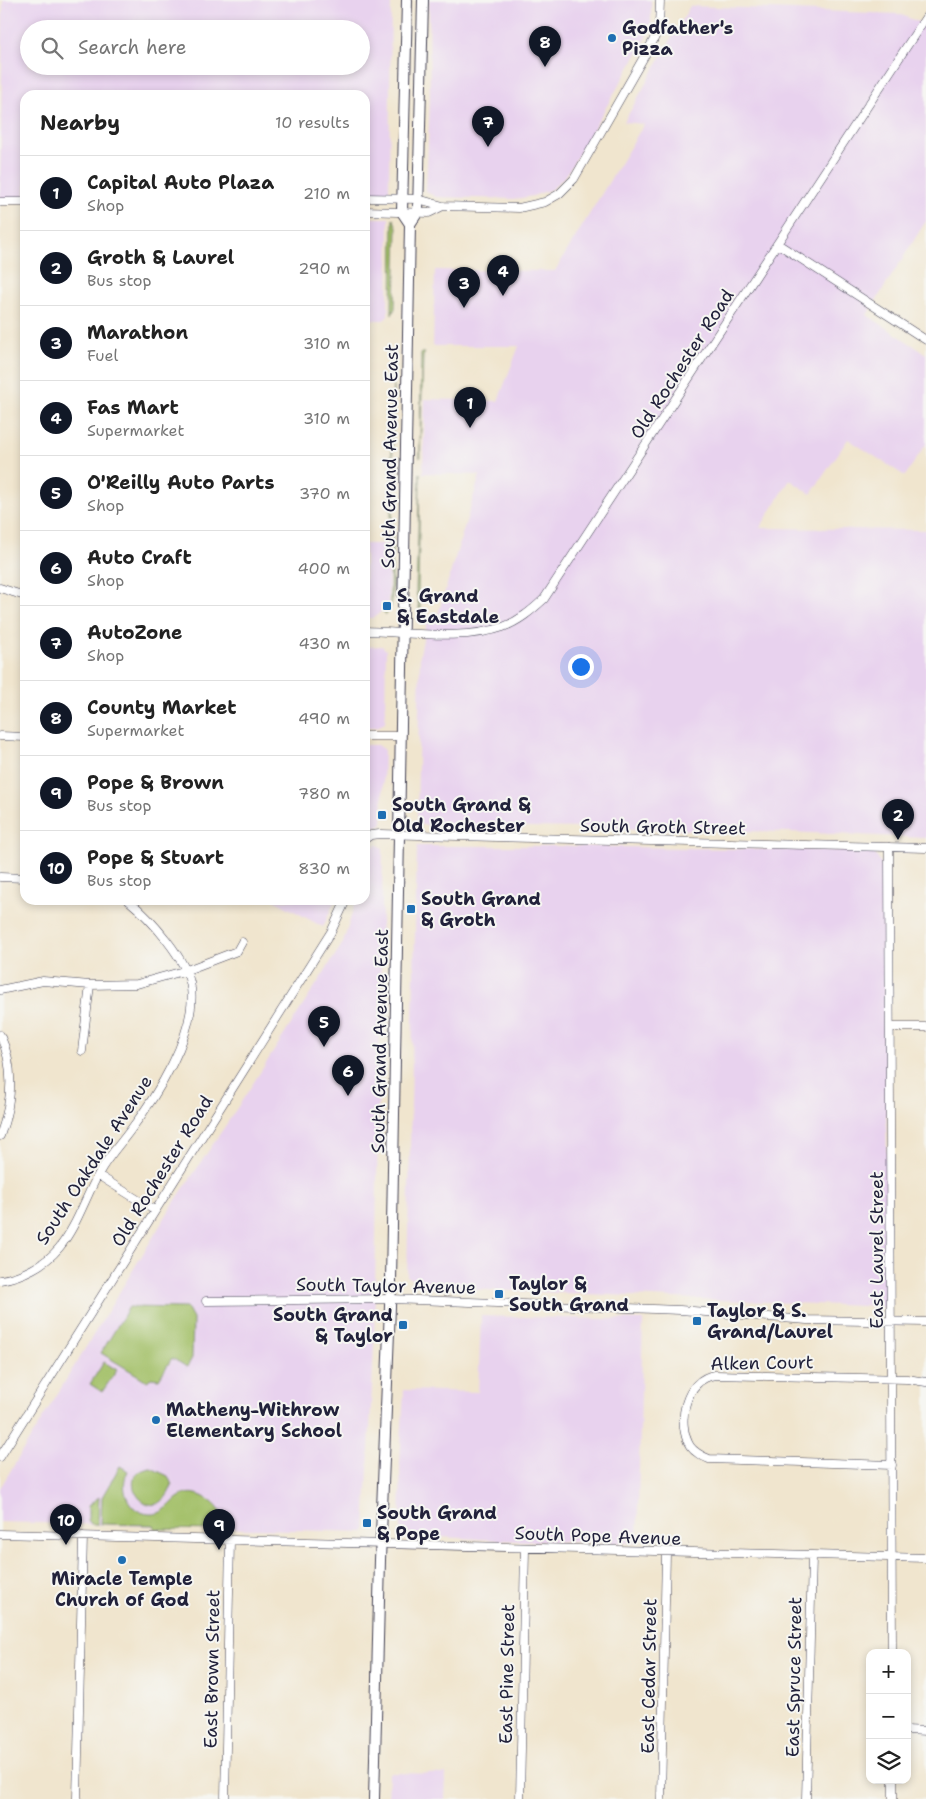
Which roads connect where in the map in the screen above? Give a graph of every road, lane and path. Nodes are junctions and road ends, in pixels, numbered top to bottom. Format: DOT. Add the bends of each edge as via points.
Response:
graph roads {
  1 [pos="407,0"];
  2 [pos="423,0"];
  3 [pos="660,0"];
  4 [pos="926,17"];
  5 [pos="370,198"];
  6 [pos="403,198"];
  7 [pos="418,199"];
  8 [pos="0,202"];
  9 [pos="20,202"];
  10 [pos="443,206"];
  11 [pos="370,211"];
  12 [pos="402,212"];
  13 [pos="418,212"];
  14 [pos="410,224"];
  15 [pos="778,244"];
  16 [pos="926,340"];
  17 [pos="0,588"];
  18 [pos="20,594"];
  19 [pos="370,631"];
  20 [pos="403,632"];
  21 [pos="0,736"];
  22 [pos="370,736"];
  23 [pos="401,736"];
  24 [pos="20,737"];
  25 [pos="400,835"];
  26 [pos="370,836"];
  27 [pos="889,847"];
  28 [pos="926,848"];
  29 [pos="0,877"];
  30 [pos="20,878"];
  31 [pos="133,905"];
  32 [pos="344,905"];
  33 [pos="242,942"];
  34 [pos="187,970"];
  35 [pos="90,986"];
  36 [pos="0,990"];
  37 [pos="890,1027"];
  38 [pos="926,1027"];
  39 [pos="0,1035"];
  40 [pos="82,1051"];
  41 [pos="0,1136"];
  42 [pos="98,1175"];
  43 [pos="154,1210"];
  44 [pos="0,1280"];
  45 [pos="391,1299"];
  46 [pos="206,1301"];
  47 [pos="892,1322"];
  48 [pos="926,1322"];
  49 [pos="892,1379"];
  50 [pos="926,1382"];
  51 [pos="0,1457"];
  52 [pos="892,1465"];
  53 [pos="0,1534"];
  54 [pos="83,1536"];
  55 [pos="230,1540"];
  56 [pos="380,1544"];
  57 [pos="525,1549"];
  58 [pos="666,1553"];
  59 [pos="812,1557"];
  60 [pos="892,1558"];
  61 [pos="926,1558"];
  62 [pos="892,1649"];
  63 [pos="911,1730"];
  64 [pos="926,1731"];
  65 [pos="893,1784"];
  66 [pos="77,1799"];
  67 [pos="225,1799"];
  68 [pos="374,1799"];
  69 [pos="520,1799"];
  70 [pos="661,1799"];
  71 [pos="806,1799"];
  72 [pos="893,1799"];
  1 -- 6 [label="main road"];
  2 -- 7 [label="main road"];
  3 -- 10 [label="street" via="659,28 653,40 574,178 559,194 545,202 519,208"];
  4 -- 15 [label="street, Old Rochester Road"];
  5 -- 6 [label="street"];
  6 -- 7 [label="street"];
  6 -- 12 [label="main road"];
  7 -- 10 [label="street"];
  7 -- 13 [label="main road"];
  8 -- 9 [label="street"];
  10 -- 13 [label="street" via="429,213"];
  11 -- 12 [label="street"];
  12 -- 13 [label="street"];
  12 -- 14 [label="main road"];
  13 -- 14 [label="main road"];
  14 -- 20 [label="main road, South Grand Avenue East"];
  15 -- 16 [label="street"];
  15 -- 20 [label="street, Old Rochester Road" via="544,600 519,619 491,630"];
  17 -- 18 [label="street"];
  19 -- 20 [label="street, Old Rochester Road"];
  20 -- 23 [label="main road, South Grand Avenue East"];
  21 -- 24 [label="street"];
  22 -- 23 [label="street"];
  23 -- 25 [label="main road, South Grand Avenue East"];
  25 -- 26 [label="street"];
  25 -- 27 [label="street, South Groth Street"];
  25 -- 45 [label="main road, South Grand Avenue East"];
  27 -- 28 [label="street, South Groth Street"];
  27 -- 37 [label="street, East Laurel Street"];
  29 -- 30 [label="street"];
  31 -- 34 [label="street"];
  32 -- 43 [label="street, Old Rochester Road" via="331,932"];
  33 -- 34 [label="street" via="237,951"];
  34 -- 35 [label="street" via="137,984"];
  34 -- 42 [label="street, South Oakdale Avenue" via="191,1003 186,1034 162,1082"];
  35 -- 36 [label="street" via="43,981"];
  35 -- 40 [label="street"];
  37 -- 38 [label="street"];
  37 -- 47 [label="street, East Laurel Street"];
  39 -- 41 [label="street" via="10,1075 9,1102"];
  42 -- 43 [label="street"];
  42 -- 44 [label="street, South Oakdale Avenue" via="58,1249 28,1272"];
  43 -- 51 [label="street, Old Rochester Road"];
  45 -- 46 [label="street, South Taylor Avenue"];
  45 -- 47 [label="street, South Taylor Avenue"];
  45 -- 56 [label="main road, South Grand Avenue East"];
  47 -- 48 [label="street, South Taylor Avenue"];
  47 -- 49 [label="street, East Laurel Street"];
  49 -- 50 [label="street, Alken Court"];
  49 -- 52 [label="street, East Laurel Street"];
  49 -- 52 [label="street, Alken Court" via="710,1376 699,1380 690,1390 685,1426 690,1446 709,1459"];
  52 -- 60 [label="street, East Laurel Street"];
  53 -- 54 [label="street, South Pope Avenue"];
  54 -- 55 [label="street, South Pope Avenue"];
  54 -- 66 [label="street"];
  55 -- 56 [label="street, South Pope Avenue"];
  55 -- 67 [label="street, East Brown Street"];
  56 -- 57 [label="street, South Pope Avenue"];
  56 -- 68 [label="main road, South Grand Avenue East"];
  57 -- 58 [label="street, South Pope Avenue"];
  57 -- 69 [label="street, East Pine Street"];
  58 -- 59 [label="street, South Pope Avenue"];
  58 -- 70 [label="street, East Cedar Street"];
  59 -- 60 [label="street, South Pope Avenue"];
  59 -- 71 [label="street, East Spruce Street"];
  60 -- 61 [label="street, South Pope Avenue"];
  60 -- 62 [label="street, East Laurel Street"];
  63 -- 64 [label="street"];
  65 -- 72 [label="street"];
}
